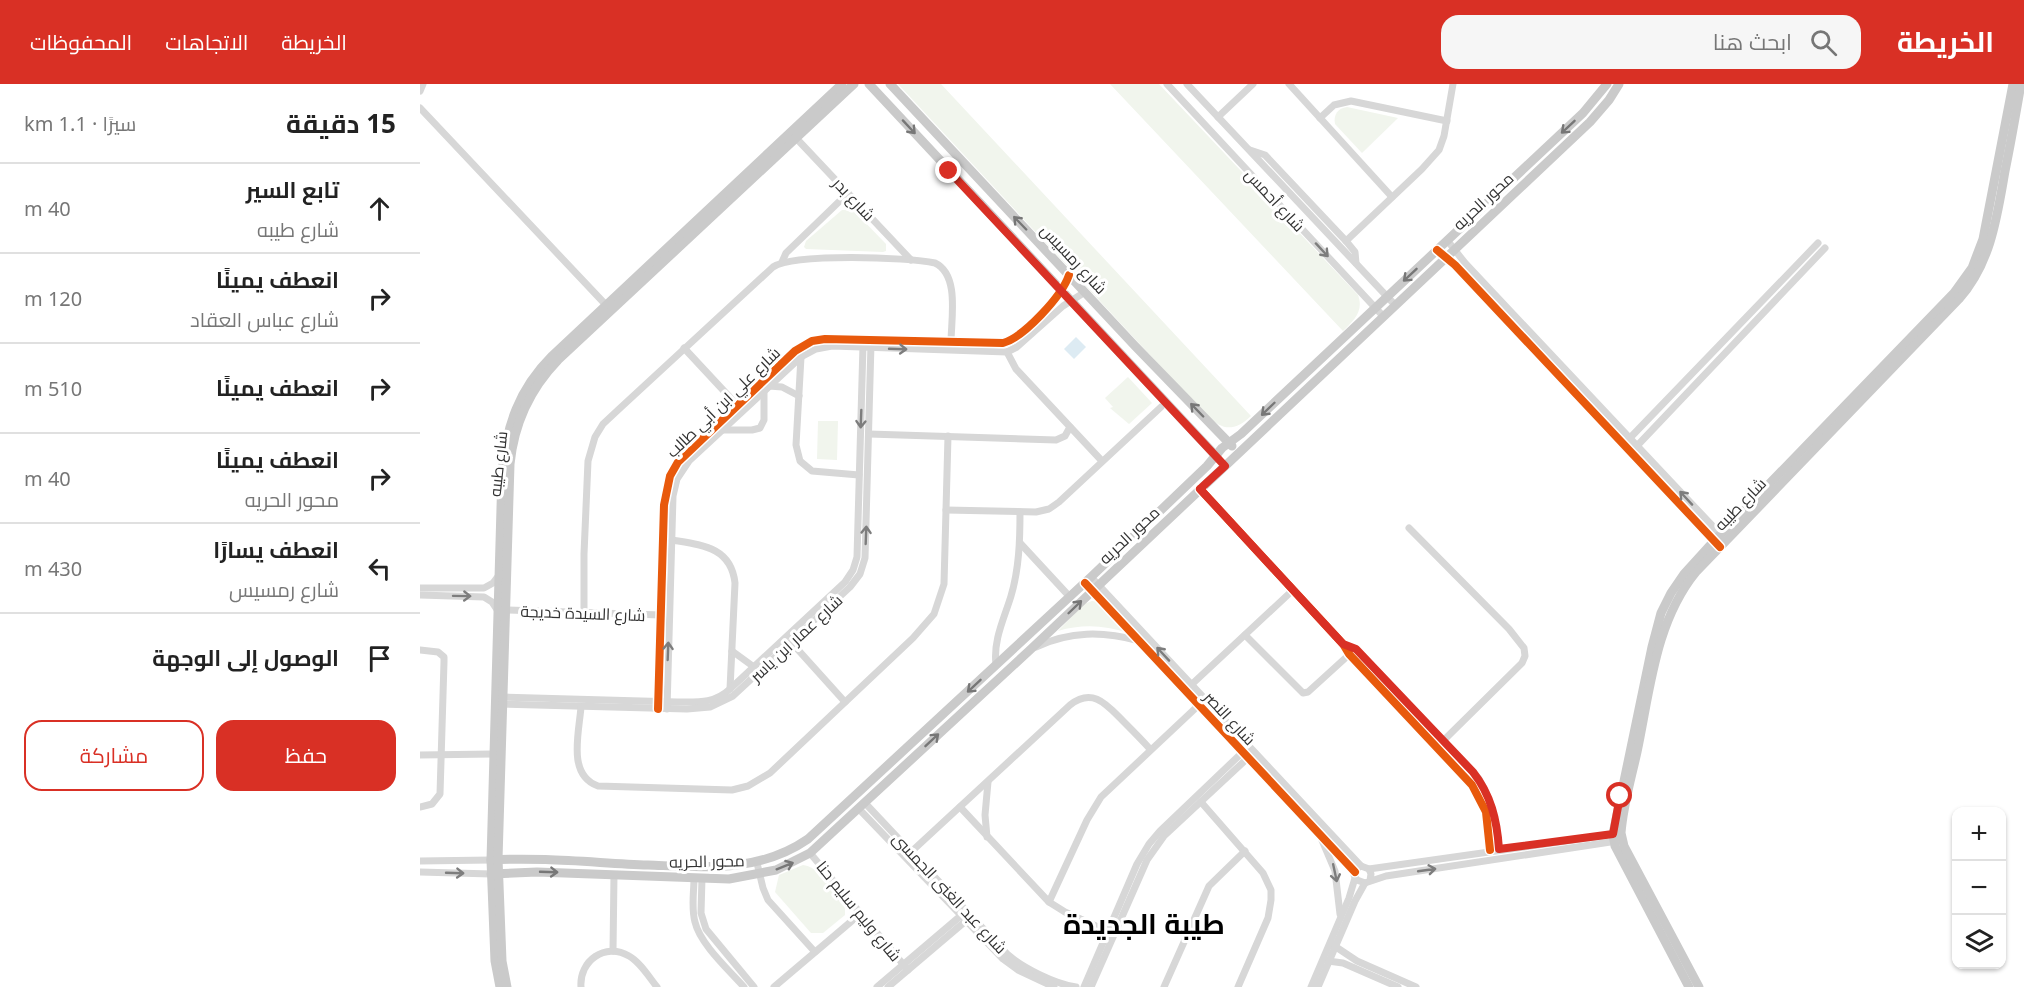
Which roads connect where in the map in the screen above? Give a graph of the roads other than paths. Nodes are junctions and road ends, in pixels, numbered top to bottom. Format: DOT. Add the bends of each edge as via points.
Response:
graph roads {
  1 [pos="423,84"];
  2 [pos="842,84"];
  3 [pos="854,84"];
  4 [pos="869,84"];
  5 [pos="890,84"];
  6 [pos="1167,84"];
  7 [pos="1188,84"];
  8 [pos="1253,84"];
  9 [pos="1289,84"];
  10 [pos="1454,84"];
  11 [pos="1607,84"];
  12 [pos="1619,84"];
  13 [pos="2013,84"];
  14 [pos="2021,84"];
  15 [pos="420,91"];
  16 [pos="420,108"];
  17 [pos="1213,111"];
  18 [pos="1218,117"];
  19 [pos="1320,118"];
  20 [pos="1202,121"];
  21 [pos="1447,121"];
  22 [pos="1225,124"];
  23 [pos="1215,134"];
  24 [pos="796,138"];
  25 [pos="1250,150"];
  26 [pos="848,193"];
  27 [pos="1392,198"];
  28 [pos="1447,240"];
  29 [pos="1346,241"];
  30 [pos="676,245"];
  31 [pos="1437,250"];
  32 [pos="1449,253"];
  33 [pos="912,260"];
  34 [pos="779,263"];
  35 [pos="1356,263"];
  36 [pos="781,271"];
  37 [pos="1069,275"];
  38 [pos="1062,290"];
  39 [pos="1085,292"];
  40 [pos="1387,297"];
  41 [pos="1072,300"];
  42 [pos="606,305"];
  43 [pos="1395,305"];
  44 [pos="1375,308"];
  45 [pos="1383,316"];
  46 [pos="951,342"];
  47 [pos="867,344"];
  48 [pos="684,348"];
  49 [pos="1007,351"];
  50 [pos="1902,353"];
  51 [pos="801,357"];
  52 [pos="766,388"];
  53 [pos="799,396"];
  54 [pos="737,405"];
  55 [pos="1161,407"];
  56 [pos="1070,427"];
  57 [pos="722,430"];
  58 [pos="869,434"];
  59 [pos="948,436"];
  60 [pos="1630,438"];
  61 [pos="1229,443"];
  62 [pos="1623,445"];
  63 [pos="1637,445"];
  64 [pos="1631,452"];
  65 [pos="1238,453"];
  66 [pos="1215,455"];
  67 [pos="1102,461"];
  68 [pos="1225,466"];
  69 [pos="859,475"];
  70 [pos="1200,489"];
  71 [pos="1180,492"];
  72 [pos="1188,501"];
  73 [pos="946,510"];
  74 [pos="1020,512"];
  75 [pos="1408,528"];
  76 [pos="672,540"];
  77 [pos="1720,540"];
  78 [pos="1020,543"];
  79 [pos="499,575"];
  80 [pos="1088,580"];
  81 [pos="420,588"];
  82 [pos="1095,588"];
  83 [pos="1293,590"];
  84 [pos="420,595"];
  85 [pos="1069,596"];
  86 [pos="502,610"];
  87 [pos="584,613"];
  88 [pos="661,615"];
  89 [pos="1245,635"];
  90 [pos="1142,638"];
  91 [pos="790,642"];
  92 [pos="1031,649"];
  93 [pos="420,650"];
  94 [pos="732,651"];
  95 [pos="1353,652"];
  96 [pos="996,665"];
  97 [pos="754,667"];
  98 [pos="1189,687"];
  99 [pos="730,690"];
  100 [pos="499,700"];
  101 [pos="1202,701"];
  102 [pos="845,702"];
  103 [pos="658,705"];
  104 [pos="667,706"];
  105 [pos="581,707"];
  106 [pos="1444,740"];
  107 [pos="1150,749"];
  108 [pos="1249,752"];
  109 [pos="493,754"];
  110 [pos="442,755"];
  111 [pos="420,756"];
  112 [pos="988,782"];
  113 [pos="1201,802"];
  114 [pos="862,806"];
  115 [pos="420,807"];
  116 [pos="960,807"];
  117 [pos="1318,831"];
  118 [pos="987,837"];
  119 [pos="1617,837"];
  120 [pos="1499,849"];
  121 [pos="1490,850"];
  122 [pos="1245,851"];
  123 [pos="810,852"];
  124 [pos="911,852"];
  125 [pos="494,860"];
  126 [pos="420,861"];
  127 [pos="757,863"];
  128 [pos="1361,866"];
  129 [pos="1369,868"];
  130 [pos="420,872"];
  131 [pos="494,874"];
  132 [pos="759,874"];
  133 [pos="614,875"];
  134 [pos="1355,875"];
  135 [pos="698,878"];
  136 [pos="1367,881"];
  137 [pos="1049,902"];
  138 [pos="860,914"];
  139 [pos="966,916"];
  140 [pos="1340,918"];
  141 [pos="1109,932"];
  142 [pos="1333,945"];
  143 [pos="613,951"];
  144 [pos="815,952"];
  145 [pos="1326,961"];
  146 [pos="905,968"];
  147 [pos="500,987"];
  148 [pos="507,987"];
  149 [pos="581,987"];
  150 [pos="657,987"];
  151 [pos="744,987"];
  152 [pos="754,987"];
  153 [pos="774,987"];
  154 [pos="877,987"];
  155 [pos="888,987"];
  156 [pos="1054,987"];
  157 [pos="1076,987"];
  158 [pos="1088,987"];
  159 [pos="1164,987"];
  160 [pos="1238,987"];
  161 [pos="1311,987"];
  162 [pos="1318,987"];
  163 [pos="1398,987"];
  164 [pos="1416,987"];
  165 [pos="1689,987"];
  166 [pos="1699,987"];
  1 -- 15 [label="street"];
  2 -- 30 [label="main road, شارع طيبه"];
  3 -- 24 [label="main road, شارع طيبه"];
  4 -- 38 [label="main road, شارع رمسيس, one-way"];
  37 -- 5 [label="main road, شارع رمسيس, one-way"];
  6 -- 20 [label="street, شارع أحمس"];
  7 -- 17 [label="street, شارع أحمس"];
  8 -- 18 [label="street"];
  9 -- 19 [label="street"];
  10 -- 21 [label="street"];
  11 -- 28 [label="main road, محور الحريه, one-way" via="1582,113"];
  12 -- 32 [label="main road, محور الحريه" via="1590,122"];
  13 -- 50 [label="main road, شارع طيبه" via="1986,230 1975,262 1954,293"];
  14 -- 50 [label="main road, شارع طيبه" via="1998,210 1983,263 1966,292"];
  16 -- 42 [label="street"];
  17 -- 18 [label="street, شارع أحمس"];
  17 -- 20 [label="street"];
  18 -- 22 [label="street, شارع أحمس"];
  19 -- 21 [label="street" via="1334,105 1351,101"];
  19 -- 27 [label="street"];
  20 -- 23 [label="street, شارع أحمس"];
  21 -- 27 [label="street" via="1435,156"];
  22 -- 23 [label="street"];
  22 -- 25 [label="street, شارع أحمس"];
  23 -- 44 [label="street, شارع أحمس, one-way"];
  24 -- 26 [label="street, شارع بدر"];
  24 -- 30 [label="main road, شارع طيبه"];
  25 -- 29 [label="street" via="1265,155"];
  25 -- 35 [label="street, شارع أحمس"];
  26 -- 33 [label="street, شارع بدر"];
  26 -- 34 [label="street"];
  27 -- 29 [label="street"];
  28 -- 31 [label="main road, محور الحريه"];
  28 -- 32 [label="street"];
  29 -- 35 [label="street" via="1355,252"];
  30 -- 42 [label="main road, شارع طيبه"];
  30 -- 86 [label="main road, شارع طيبه" via="558,360 526,403 516,429 510,464"];
  31 -- 32 [label="street"];
  31 -- 40 [label="main road, محور الحريه, one-way"];
  32 -- 43 [label="main road, محور الحريه"];
  32 -- 60 [label="street"];
  32 -- 62 [label="street"];
  33 -- 34 [label="street" via="809,259"];
  33 -- 46 [label="street" via="935,263 948,275"];
  34 -- 36 [label="street"];
  34 -- 48 [label="street"];
  35 -- 40 [label="street, شارع أحمس"];
  37 -- 38 [label="street, شارع علي ابن أبي طالب"];
  37 -- 39 [label="main road, شارع رمسيس"];
  38 -- 41 [label="main road, شارع رمسيس"];
  38 -- 46 [label="street, شارع علي ابن أبي طالب" via="1012,339 998,344"];
  39 -- 41 [label="street"];
  61 -- 39 [label="main road, شارع رمسيس, one-way"];
  40 -- 43 [label="street, شارع أحمس"];
  40 -- 44 [label="main road, محور الحريه"];
  41 -- 49 [label="street" via="1020,345"];
  41 -- 66 [label="main road, شارع رمسيس"];
  42 -- 79 [label="main road, شارع طيبه" via="536,373 515,409 504,454"];
  43 -- 45 [label="main road, محور الحريه"];
  44 -- 45 [label="street, شارع أحمس"];
  44 -- 61 [label="main road, محور الحريه, one-way"];
  45 -- 65 [label="main road, محور الحريه"];
  46 -- 47 [label="street, شارع علي ابن أبي طالب"];
  47 -- 49 [label="street, شارع علي ابن أبي طالب, one-way"];
  47 -- 51 [label="street, شارع علي ابن أبي طالب" via="821,347"];
  47 -- 54 [label="street, شارع علي ابن أبي طالب" via="825,339 806,344"];
  47 -- 58 [label="street, شارع عمار ابن ياسر"];
  47 -- 69 [label="street, شارع عمار ابن ياسر, one-way"];
  48 -- 54 [label="street"];
  48 -- 87 [label="street" via="611,417 591,444 586,481"];
  49 -- 56 [label="street" via="1016,369"];
  50 -- 77 [label="main road, شارع طيبه"];
  51 -- 52 [label="street, شارع علي ابن أبي طالب"];
  51 -- 53 [label="street"];
  52 -- 53 [label="street" via="782,387"];
  52 -- 57 [label="street, شارع علي ابن أبي طالب"];
  52 -- 57 [label="street" via="760,428"];
  53 -- 69 [label="street" via="796,445 800,461 812,471"];
  54 -- 88 [label="street, شارع علي ابن أبي طالب" via="684,456 670,476 664,506"];
  55 -- 67 [label="street"];
  56 -- 59 [label="street" via="1065,436 1056,440"];
  56 -- 67 [label="street"];
  57 -- 76 [label="street, شارع علي ابن أبي طالب" via="676,479"];
  58 -- 59 [label="street"];
  91 -- 58 [label="street, شارع عمار ابن ياسر, one-way" via="850,587 863,569"];
  59 -- 73 [label="street"];
  60 -- 62 [label="street"];
  60 -- 63 [label="street"];
  60 -- 63 [label="street" via="1821,246"];
  61 -- 65 [label="main road, شارع رمسيس"];
  61 -- 66 [label="main road, محور الحريه"];
  62 -- 64 [label="street"];
  63 -- 64 [label="street"];
  77 -- 63 [label="street, one-way"];
  64 -- 77 [label="street"];
  65 -- 68 [label="main road, محور الحريه"];
  66 -- 68 [label="main road, شارع رمسيس"];
  66 -- 71 [label="main road, محور الحريه"];
  67 -- 74 [label="street" via="1054,506 1043,511"];
  68 -- 70 [label="main road, محور الحريه"];
  69 -- 97 [label="street, شارع عمار ابن ياسر" via="856,557 850,574"];
  70 -- 72 [label="main road, محور الحريه"];
  70 -- 83 [label="street"];
  71 -- 72 [label="main road"];
  71 -- 80 [label="main road, محور الحريه"];
  72 -- 82 [label="main road, محور الحريه"];
  73 -- 74 [label="street"];
  73 -- 102 [label="street" via="944,584 934,614"];
  74 -- 78 [label="street"];
  75 -- 106 [label="street" via="1496,614 1525,652 1522,663"];
  76 -- 94 [label="street" via="712,548 732,568"];
  104 -- 76 [label="street, شارع علي ابن أبي طالب, one-way"];
  77 -- 119 [label="main road, شارع طيبه" via="1677,583 1661,613 1649,658"];
  78 -- 85 [label="street"];
  78 -- 96 [label="street" via="1015,579 996,643"];
  79 -- 81 [label="street" via="484,588"];
  79 -- 86 [label="main road, شارع طيبه"];
  80 -- 82 [label="street, شارع النصر"];
  80 -- 85 [label="main road, محور الحريه"];
  82 -- 90 [label="street, شارع النصر"];
  92 -- 82 [label="main road, محور الحريه, one-way"];
  83 -- 89 [label="street"];
  83 -- 95 [label="street"];
  84 -- 86 [label="street, one-way" via="484,597"];
  85 -- 96 [label="main road, محور الحريه"];
  86 -- 87 [label="street, شارع السيدة خديجة"];
  86 -- 100 [label="main road, شارع طيبه"];
  87 -- 88 [label="street, شارع السيدة خديجة"];
  88 -- 103 [label="street, شارع علي ابن أبي طالب"];
  89 -- 95 [label="street" via="1303,693"];
  89 -- 98 [label="street"];
  90 -- 92 [label="street" via="1083,633"];
  90 -- 98 [label="street, شارع النصر"];
  91 -- 102 [label="street"];
  91 -- 104 [label="street, شارع عمار ابن ياسر" via="728,699 704,708"];
  114 -- 92 [label="main road, محور الحريه, one-way"];
  93 -- 110 [label="street" via="438,652 444,657"];
  94 -- 97 [label="street"];
  94 -- 99 [label="street"];
  95 -- 106 [label="street"];
  95 -- 121 [label="street" via="1472,785 1486,812"];
  96 -- 127 [label="main road, محور الحريه, one-way" via="815,834 787,852"];
  97 -- 99 [label="street, شارع عمار ابن ياسر"];
  98 -- 101 [label="street, شارع النصر"];
  99 -- 104 [label="street, شارع عمار ابن ياسر" via="710,702"];
  100 -- 103 [label="street, شارع عمار ابن ياسر"];
  100 -- 105 [label="street, شارع عمار ابن ياسر"];
  100 -- 109 [label="main road, شارع طيبه"];
  100 -- 125 [label="main road, شارع طيبه"];
  101 -- 107 [label="street"];
  101 -- 108 [label="street, شارع النصر"];
  102 -- 105 [label="street" via="770,773 748,786 724,790 592,784 578,764"];
  103 -- 104 [label="street, شارع عمار ابن ياسر"];
  103 -- 105 [label="street, شارع عمار ابن ياسر"];
  106 -- 120 [label="street" via="1484,788 1494,816"];
  107 -- 112 [label="street" via="1102,700 1081,698"];
  107 -- 137 [label="street" via="1096,804"];
  108 -- 113 [label="street"];
  108 -- 117 [label="street, شارع النصر"];
  108 -- 128 [label="street, شارع النصر"];
  108 -- 141 [label="street" via="1149,843"];
  109 -- 110 [label="street"];
  109 -- 125 [label="main road, شارع طيبه"];
  110 -- 111 [label="street"];
  110 -- 115 [label="street" via="440,794 432,804"];
  112 -- 116 [label="street"];
  112 -- 118 [label="street"];
  113 -- 122 [label="street"];
  113 -- 158 [label="street" via="1164,836 1151,854"];
  114 -- 123 [label="main road, محور الحريه"];
  114 -- 124 [label="street, شارع عبد الغنى الجمسى"];
  114 -- 139 [label="street, شارع عبد الغنى الجمسى"];
  116 -- 118 [label="street"];
  116 -- 124 [label="street"];
  117 -- 134 [label="street, شارع النصر"];
  117 -- 140 [label="street, one-way" via="1335,871"];
  118 -- 137 [label="street"];
  119 -- 120 [label="street"];
  136 -- 119 [label="street, one-way"];
  119 -- 165 [label="main road"];
  119 -- 166 [label="main road"];
  120 -- 121 [label="street"];
  121 -- 129 [label="street"];
  122 -- 159 [label="street" via="1213,880"];
  122 -- 160 [label="street" via="1268,881 1271,900 1268,918"];
  132 -- 123 [label="main road, محور الحريه, one-way"];
  123 -- 138 [label="street, شارع وليم سليم حنا"];
  124 -- 139 [label="street, شارع عبد الغنى الجمسى"];
  125 -- 126 [label="street"];
  125 -- 127 [label="main road, محور الحريه" via="710,867"];
  125 -- 131 [label="main road, شارع طيبه"];
  127 -- 132 [label="street"];
  128 -- 129 [label="street"];
  128 -- 134 [label="street"];
  129 -- 136 [label="street"];
  130 -- 131 [label="street, one-way"];
  131 -- 133 [label="main road, محور الحريه, one-way"];
  131 -- 147 [label="main road, شارع طيبه" via="495,961"];
  131 -- 148 [label="main road, شارع طيبه"];
  132 -- 135 [label="main road, محور الحريه" via="729,879"];
  132 -- 144 [label="street" via="768,900"];
  133 -- 135 [label="main road, محور الحريه"];
  133 -- 143 [label="street"];
  134 -- 136 [label="street" via="1359,882"];
  134 -- 140 [label="street"];
  135 -- 151 [label="street" via="693,914 696,927"];
  135 -- 152 [label="street" via="706,929"];
  136 -- 142 [label="street"];
  137 -- 141 [label="street"];
  138 -- 144 [label="street"];
  138 -- 146 [label="street, شارع وليم سليم حنا"];
  139 -- 146 [label="street"];
  139 -- 156 [label="street, شارع عبد الغنى الجمسى" via="1007,963"];
  139 -- 157 [label="street, شارع عبد الغنى الجمسى" via="1016,961"];
  140 -- 142 [label="street"];
  141 -- 158 [label="street"];
  142 -- 145 [label="street"];
  142 -- 164 [label="street" via="1357,961"];
  143 -- 149 [label="street" via="597,955 588,963"];
  143 -- 150 [label="street" via="632,958"];
  144 -- 153 [label="street"];
  145 -- 161 [label="street"];
  145 -- 162 [label="street"];
  145 -- 163 [label="street" via="1343,963"];
  146 -- 154 [label="street"];
  146 -- 155 [label="street"];
}
